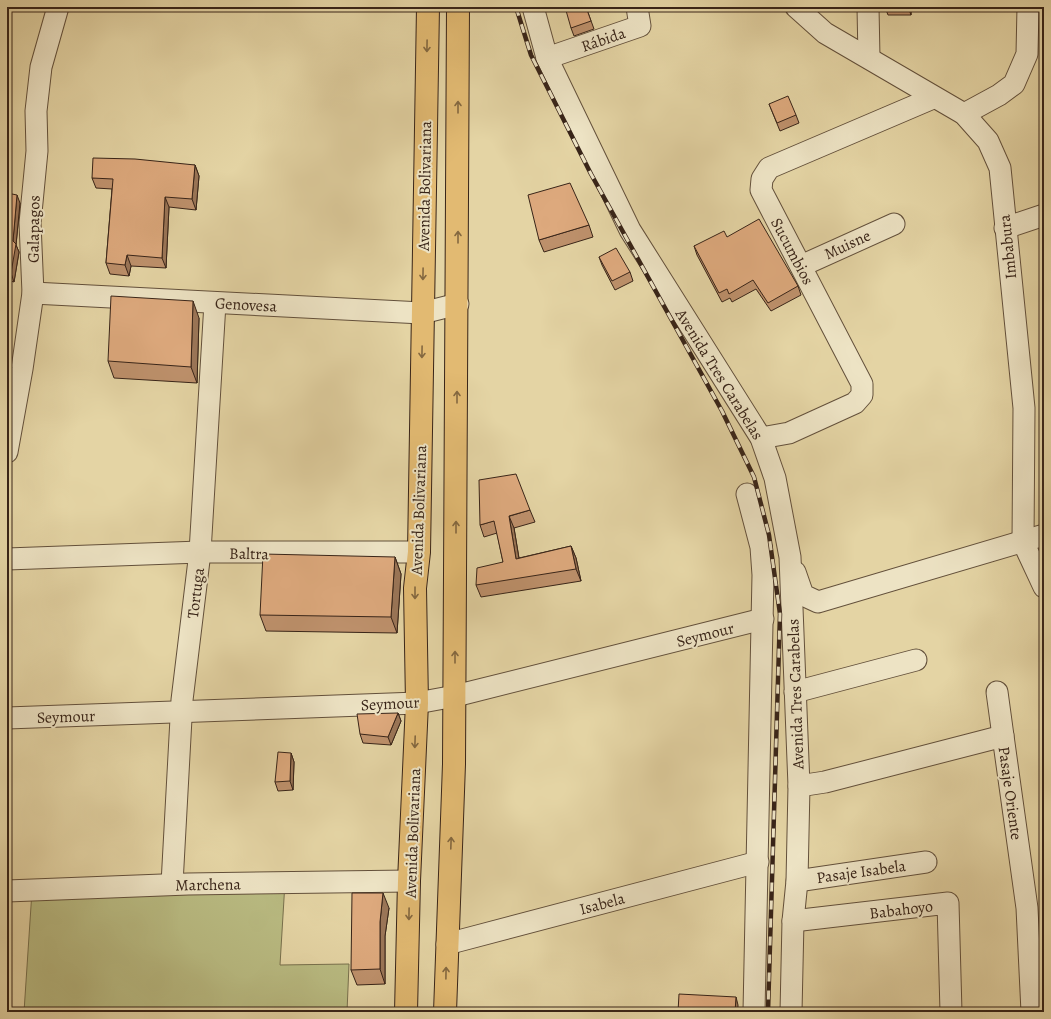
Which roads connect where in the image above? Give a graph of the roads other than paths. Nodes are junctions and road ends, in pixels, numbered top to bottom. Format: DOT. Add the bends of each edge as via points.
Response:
graph roads {
  1 [pos="58,7"];
  2 [pos="428,7"];
  3 [pos="458,7"];
  4 [pos="532,7"];
  5 [pos="637,7"];
  6 [pos="796,7"];
  7 [pos="868,7"];
  8 [pos="1028,7"];
  9 [pos="547,58"];
  10 [pos="869,58"];
  11 [pos="933,98"];
  12 [pos="964,114"];
  13 [pos="1044,215"];
  14 [pos="894,224"];
  15 [pos="1005,228"];
  16 [pos="801,266"];
  17 [pos="33,293"];
  18 [pos="215,302"];
  19 [pos="458,304"];
  20 [pos="422,313"];
  21 [pos="761,438"];
  22 [pos="7,452"];
  23 [pos="747,494"];
  24 [pos="1044,535"];
  25 [pos="1023,542"];
  26 [pos="200,552"];
  27 [pos="419,552"];
  28 [pos="790,557"];
  29 [pos="7,559"];
  30 [pos="1044,587"];
  31 [pos="762,620"];
  32 [pos="916,660"];
  33 [pos="795,692"];
  34 [pos="997,692"];
  35 [pos="455,696"];
  36 [pos="417,703"];
  37 [pos="181,712"];
  38 [pos="7,718"];
  39 [pos="1003,736"];
  40 [pos="799,786"];
  41 [pos="758,862"];
  42 [pos="926,862"];
  43 [pos="797,880"];
  44 [pos="409,881"];
  45 [pos="172,884"];
  46 [pos="7,891"];
  47 [pos="793,921"];
  48 [pos="447,944"];
  49 [pos="406,1012"];
  50 [pos="445,1012"];
  51 [pos="754,1012"];
  52 [pos="790,1012"];
  53 [pos="951,1012"];
  54 [pos="1032,1012"];
  1 -- 17 [label="street, Galapagos" via="41,67 36,111 37,152 30,223"];
  2 -- 20 [label="main road, Avenida Bolivariana, one-way"];
  19 -- 3 [label="main road, Avenida Bolivariana, one-way"];
  4 -- 9 [label="street, Avenida Tres Carabelas"];
  5 -- 9 [label="street, Rábida" via="640,26"];
  6 -- 10 [label="street, Imbabura" via="825,33"];
  7 -- 10 [label="street"];
  8 -- 12 [label="street" via="1028,54 1014,84"];
  9 -- 21 [label="street, Avenida Tres Carabelas" via="630,230"];
  10 -- 11 [label="street, Imbabura"];
  11 -- 12 [label="street, Imbabura"];
  11 -- 16 [label="street, Sucumbios" via="769,168 762,179 761,190"];
  12 -- 15 [label="street, Imbabura" via="988,141 1000,168"];
  13 -- 15 [label="street"];
  14 -- 16 [label="street, Muisne"];
  15 -- 25 [label="street, Imbabura" via="1024,408"];
  16 -- 21 [label="street, Sucumbios" via="862,384 862,395 855,403 789,433"];
  17 -- 18 [label="street, Genovesa"];
  17 -- 22 [label="street, Galapagos"];
  18 -- 20 [label="street, Genovesa"];
  18 -- 26 [label="street, Tortuga"];
  19 -- 20 [label="street, Genovesa"];
  35 -- 19 [label="main road, Avenida Bolivariana, one-way"];
  20 -- 27 [label="main road, Avenida Bolivariana, one-way"];
  21 -- 28 [label="street, Avenida Tres Carabelas" via="774,478"];
  23 -- 31 [label="street" via="761,547"];
  24 -- 25 [label="street"];
  25 -- 28 [label="street" via="818,602 803,595"];
  25 -- 30 [label="street, Imbabura"];
  26 -- 27 [label="street, Baltra"];
  26 -- 29 [label="street, Baltra"];
  26 -- 37 [label="street, Tortuga"];
  27 -- 36 [label="main road, Avenida Bolivariana, one-way" via="415,588"];
  28 -- 33 [label="street, Avenida Tres Carabelas"];
  31 -- 35 [label="street, Seymour"];
  31 -- 41 [label="street"];
  32 -- 33 [label="street"];
  33 -- 40 [label="street, Avenida Tres Carabelas"];
  34 -- 39 [label="street"];
  35 -- 36 [label="street, Seymour"];
  48 -- 35 [label="main road, Avenida Bolivariana, one-way"];
  36 -- 37 [label="street, Seymour"];
  36 -- 44 [label="main road, Avenida Bolivariana, one-way"];
  37 -- 38 [label="street, Seymour"];
  37 -- 45 [label="street, Tortuga"];
  39 -- 40 [label="street, Pasaje Oriente" via="825,782"];
  39 -- 54 [label="street, Pasaje Oriente" via="1027,908"];
  40 -- 43 [label="street, Avenida Tres Carabelas"];
  41 -- 48 [label="street, Isabela"];
  41 -- 51 [label="street"];
  42 -- 43 [label="street, Pasaje Isabela"];
  43 -- 47 [label="street, Avenida Tres Carabelas"];
  44 -- 45 [label="street, Marchena"];
  44 -- 49 [label="main road, Avenida Bolivariana, one-way"];
  45 -- 46 [label="street, Marchena"];
  47 -- 52 [label="street, Avenida Tres Carabelas"];
  47 -- 53 [label="street, Babahoyo" via="948,903"];
  50 -- 48 [label="main road, Avenida Bolivariana, one-way"];
}
